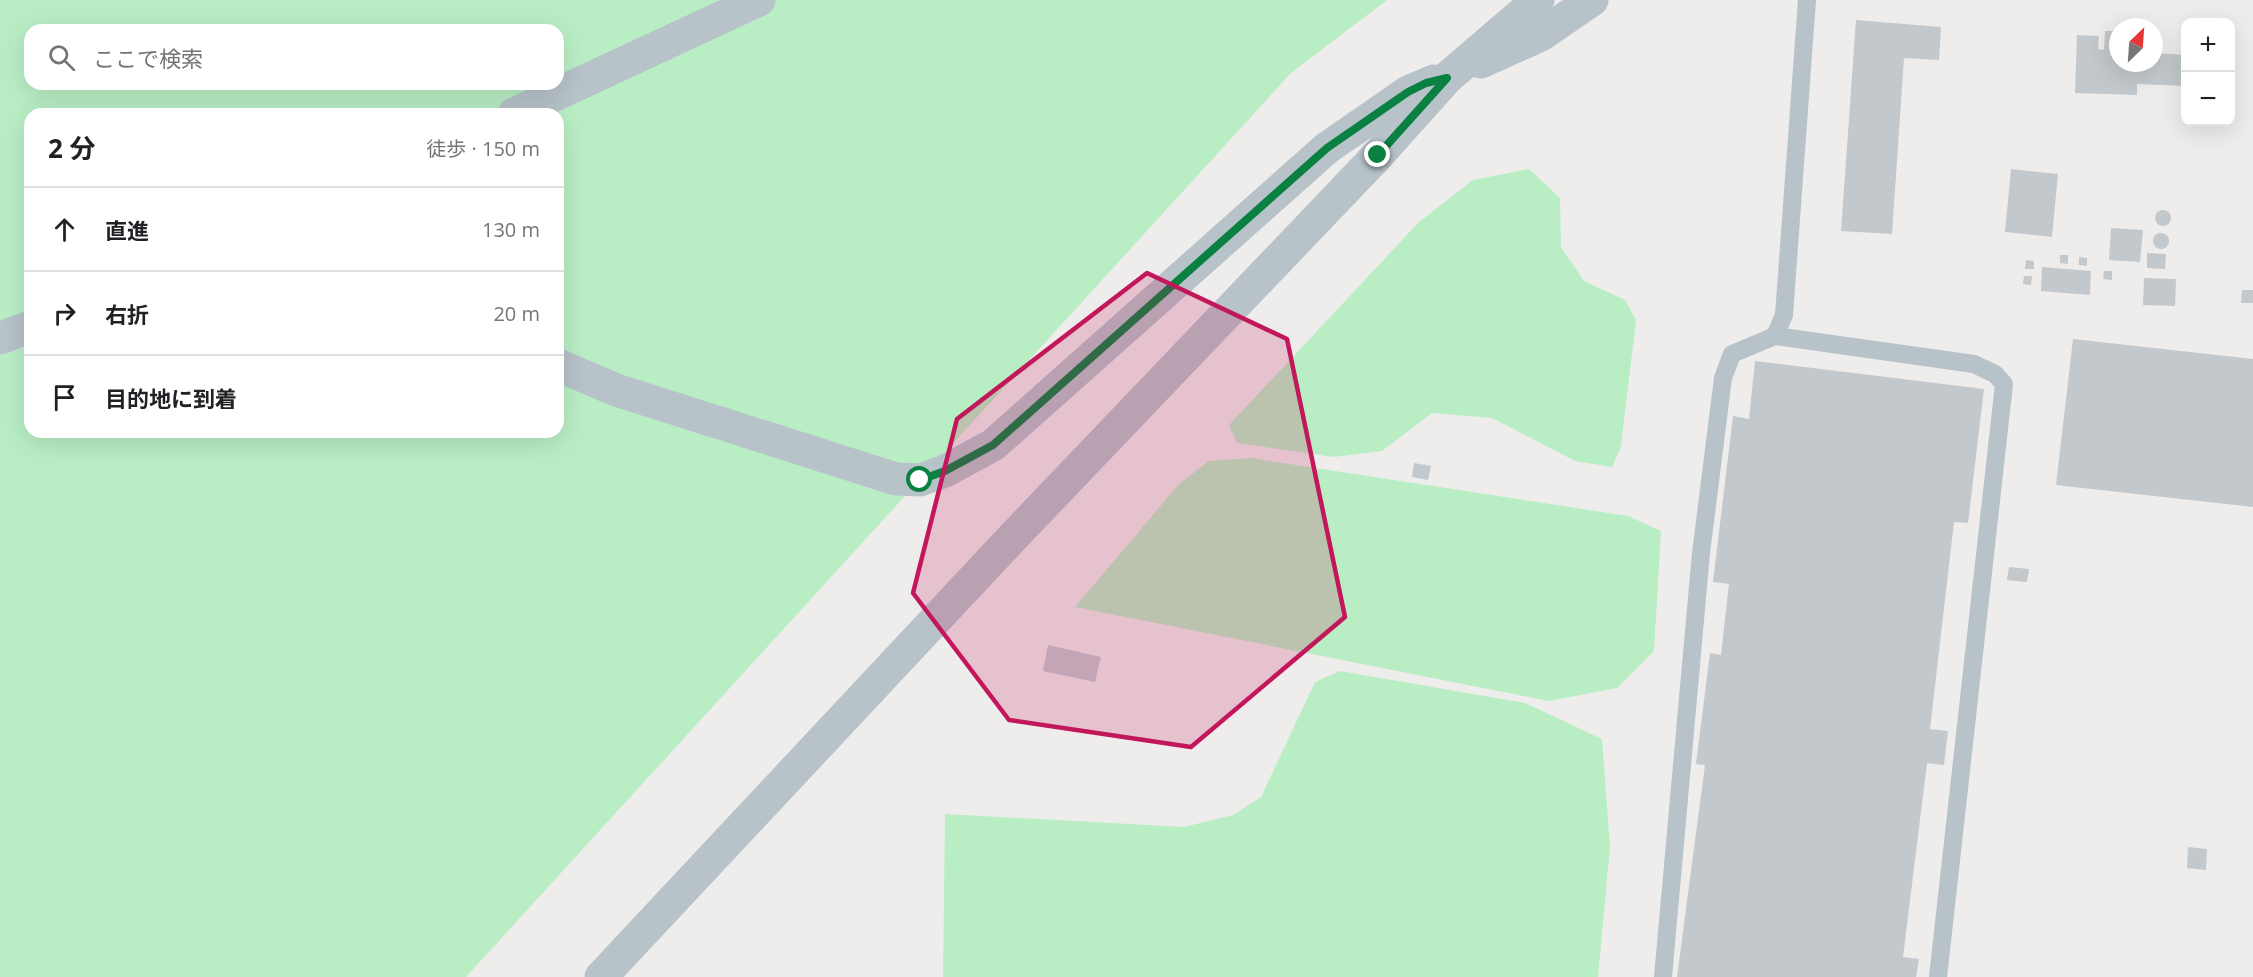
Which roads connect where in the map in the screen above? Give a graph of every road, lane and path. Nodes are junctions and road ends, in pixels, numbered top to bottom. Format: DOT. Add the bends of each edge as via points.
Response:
graph roads {
  1 [pos="759,0"];
  2 [pos="1538,0"];
  3 [pos="1592,0"];
  4 [pos="1807,0"];
  5 [pos="1447,78"];
  6 [pos="527,108"];
  7 [pos="24,329"];
  8 [pos="1775,336"];
  9 [pos="0,339"];
  10 [pos="564,368"];
  11 [pos="601,977"];
  12 [pos="1663,977"];
  13 [pos="1938,977"];
  1 -- 6 [label="street"];
  2 -- 5 [label="street"];
  3 -- 5 [label="street" via="1540,35"];
  4 -- 8 [label="lane" via="1784,315"];
  5 -- 10 [label="street" via="1408,92 1327,148 993,445 920,480 896,479 616,390"];
  5 -- 11 [label="street"];
  7 -- 9 [label="street"];
  8 -- 12 [label="lane" via="1732,354 1723,378 1701,554"];
  8 -- 13 [label="lane" via="1974,364 1995,374 2004,384"];
}
